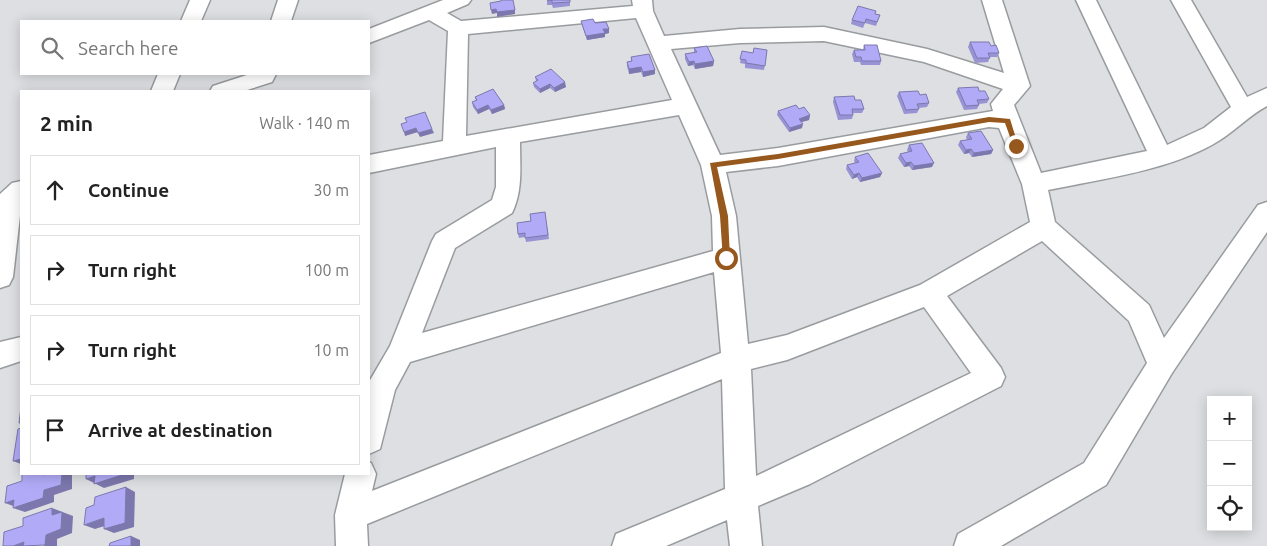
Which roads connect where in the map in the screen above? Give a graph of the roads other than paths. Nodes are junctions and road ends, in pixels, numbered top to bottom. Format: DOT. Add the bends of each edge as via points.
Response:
graph roads {
  1 [pos="200,0"];
  2 [pos="288,0"];
  3 [pos="461,0"];
  4 [pos="992,0"];
  5 [pos="1086,0"];
  6 [pos="1181,0"];
  7 [pos="643,5"];
  8 [pos="431,12"];
  9 [pos="191,20"];
  10 [pos="281,20"];
  11 [pos="458,28"];
  12 [pos="370,36"];
  13 [pos="658,43"];
  14 [pos="169,75"];
  15 [pos="267,75"];
  16 [pos="1019,86"];
  17 [pos="162,90"];
  18 [pos="223,90"];
  19 [pos="1267,96"];
  20 [pos="684,106"];
  21 [pos="1243,109"];
  22 [pos="1007,121"];
  23 [pos="508,136"];
  24 [pos="454,146"];
  25 [pos="1160,157"];
  26 [pos="370,164"];
  27 [pos="713,165"];
  28 [pos="1034,184"];
  29 [pos="20,191"];
  30 [pos="1267,212"];
  31 [pos="1044,228"];
  32 [pos="12,248"];
  33 [pos="726,258"];
  34 [pos="0,277"];
  35 [pos="929,293"];
  36 [pos="20,349"];
  37 [pos="401,352"];
  38 [pos="0,355"];
  39 [pos="736,360"];
  40 [pos="1162,364"];
  41 [pos="370,434"];
  42 [pos="360,475"];
  43 [pos="741,498"];
  44 [pos="351,515"];
  45 [pos="352,546"];
  46 [pos="628,546"];
  47 [pos="746,546"];
  48 [pos="970,546"];
  1 -- 9 [label="lane"];
  2 -- 10 [label="lane"];
  3 -- 8 [label="lane"];
  4 -- 16 [label="lane"];
  5 -- 25 [label="lane"];
  6 -- 21 [label="lane"];
  7 -- 11 [label="lane"];
  7 -- 13 [label="lane"];
  8 -- 11 [label="lane"];
  8 -- 12 [label="lane"];
  11 -- 24 [label="lane"];
  13 -- 16 [label="lane" via="740,36 824,34 927,56"];
  13 -- 20 [label="lane"];
  14 -- 17 [label="lane"];
  15 -- 18 [label="lane"];
  16 -- 22 [label="lane" via="1002,104"];
  19 -- 21 [label="lane"];
  20 -- 23 [label="lane"];
  20 -- 27 [label="lane"];
  21 -- 25 [label="lane" via="1212,134"];
  22 -- 27 [label="lane" via="989,120 778,157"];
  22 -- 28 [label="lane"];
  23 -- 24 [label="lane"];
  23 -- 37 [label="lane" via="508,187 503,206 445,241"];
  24 -- 26 [label="lane"];
  25 -- 28 [label="lane"];
  27 -- 33 [label="lane" via="724,216"];
  28 -- 31 [label="lane"];
  29 -- 32 [label="lane" via="10,198"];
  30 -- 40 [label="lane"];
  31 -- 35 [label="lane"];
  31 -- 40 [label="lane" via="1139,313"];
  32 -- 34 [label="lane"];
  33 -- 37 [label="lane"];
  33 -- 39 [label="lane"];
  35 -- 39 [label="lane" via="787,347"];
  35 -- 43 [label="lane" via="990,377 799,473"];
  36 -- 38 [label="lane"];
  37 -- 41 [label="lane" via="381,387"];
  39 -- 43 [label="lane"];
  39 -- 44 [label="lane"];
  40 -- 48 [label="lane" via="1095,474"];
  42 -- 44 [label="lane"];
  43 -- 46 [label="lane"];
  43 -- 47 [label="lane"];
  44 -- 45 [label="lane"];
}
